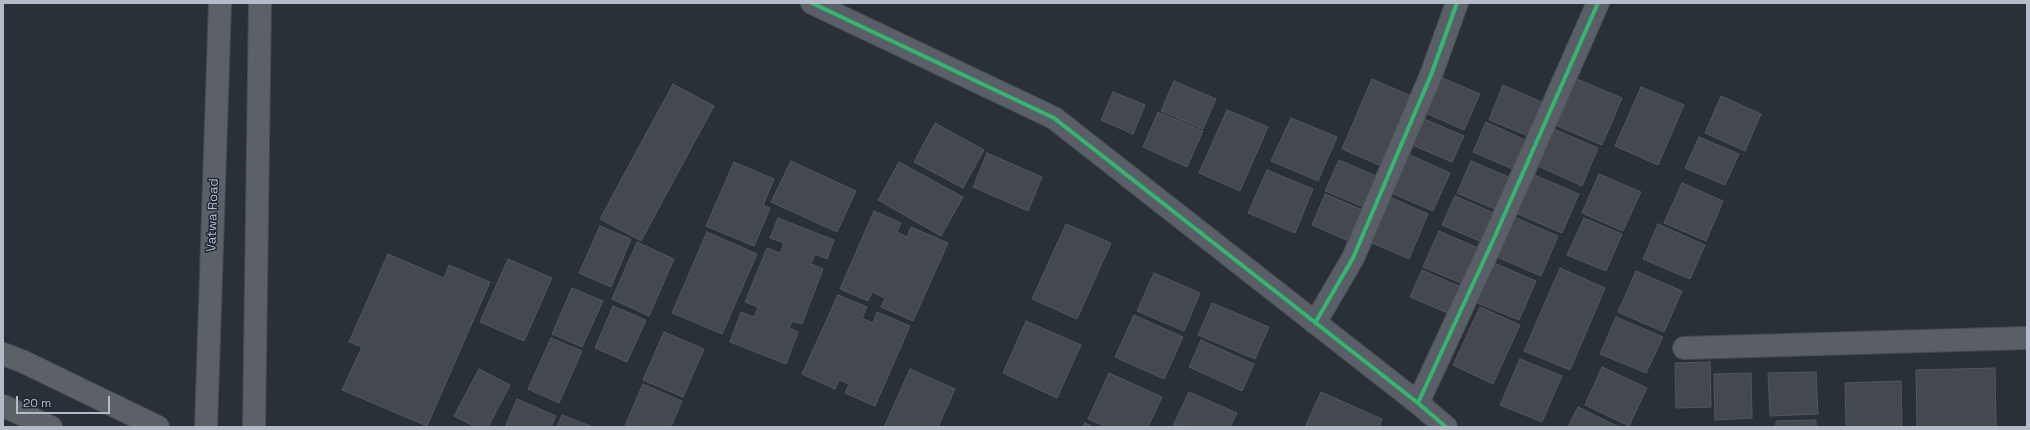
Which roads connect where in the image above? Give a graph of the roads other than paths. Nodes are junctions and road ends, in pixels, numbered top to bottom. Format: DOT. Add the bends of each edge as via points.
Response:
graph roads {
  1 [pos="220,3"];
  2 [pos="260,3"];
  3 [pos="812,3"];
  4 [pos="1457,3"];
  5 [pos="1598,3"];
  6 [pos="1315,323"];
  7 [pos="2027,338"];
  8 [pos="1684,348"];
  9 [pos="3,354"];
  10 [pos="1418,403"];
  11 [pos="3,406"];
  12 [pos="51,427"];
  13 [pos="158,427"];
  14 [pos="206,427"];
  15 [pos="254,427"];
  16 [pos="1446,427"];
  1 -- 14 [label="main road, Vatwa Road"];
  2 -- 15 [label="main road"];
  3 -- 6 [label="street" via="1054,118"];
  4 -- 6 [label="street" via="1431,75 1353,258"];
  5 -- 10 [label="street"];
  6 -- 10 [label="street"];
  7 -- 8 [label="street"];
  9 -- 13 [label="main road"];
  10 -- 16 [label="street"];
  11 -- 12 [label="main road"];
}
